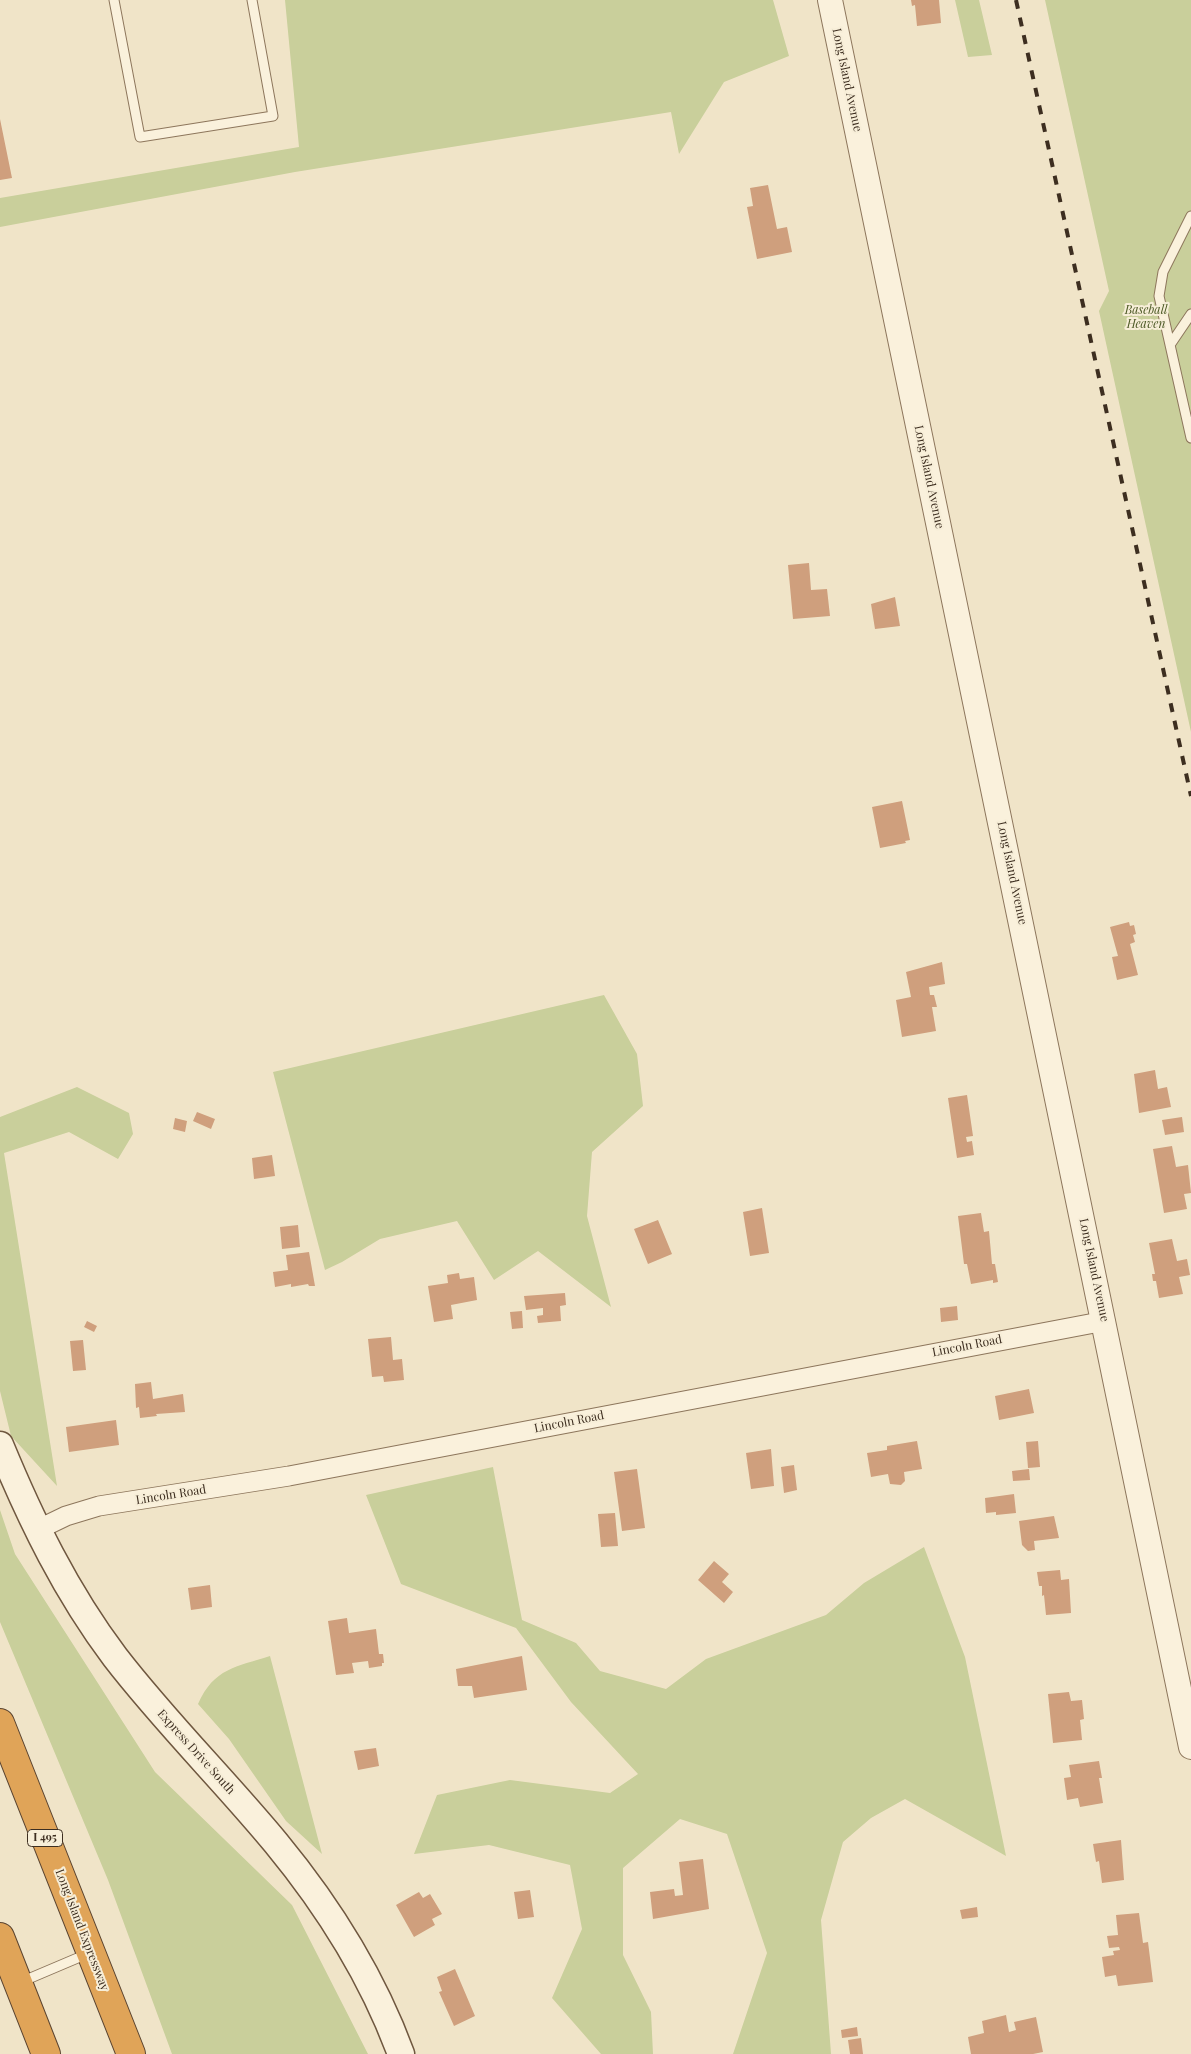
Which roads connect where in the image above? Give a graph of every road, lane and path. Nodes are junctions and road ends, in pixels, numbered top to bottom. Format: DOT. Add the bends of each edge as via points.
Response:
graph roads {
  1 [pos="114,0"];
  2 [pos="252,0"];
  3 [pos="830,0"];
  4 [pos="1191,216"];
  5 [pos="1191,314"];
  6 [pos="1170,346"];
  7 [pos="1191,438"];
  8 [pos="1104,1321"];
  9 [pos="0,1445"];
  10 [pos="37,1530"];
  11 [pos="0,1723"];
  12 [pos="1191,1747"];
  13 [pos="0,1937"];
  14 [pos="91,1953"];
  15 [pos="18,1983"];
  16 [pos="46,2054"];
  17 [pos="131,2054"];
  18 [pos="401,2054"];
  1 -- 2 [label="lane" via="140,137 273,116"];
  3 -- 8 [label="street, Long Island Avenue"];
  4 -- 6 [label="lane" via="1163,272 1159,296"];
  5 -- 6 [label="lane"];
  6 -- 7 [label="lane"];
  8 -- 10 [label="street, Lincoln Road" via="290,1476 99,1506 66,1516"];
  8 -- 12 [label="street, Long Island Avenue"];
  9 -- 10 [label="main road, Express Drive South"];
  10 -- 18 [label="main road, Express Drive South" via="74,1598 116,1658 272,1838 320,1902 363,1972"];
  11 -- 14 [label="highway, Long Island Expressway / I 495"];
  13 -- 15 [label="highway"];
  14 -- 15 [label="lane"];
  14 -- 17 [label="highway, Long Island Expressway / I 495"];
  15 -- 16 [label="highway"];
}
